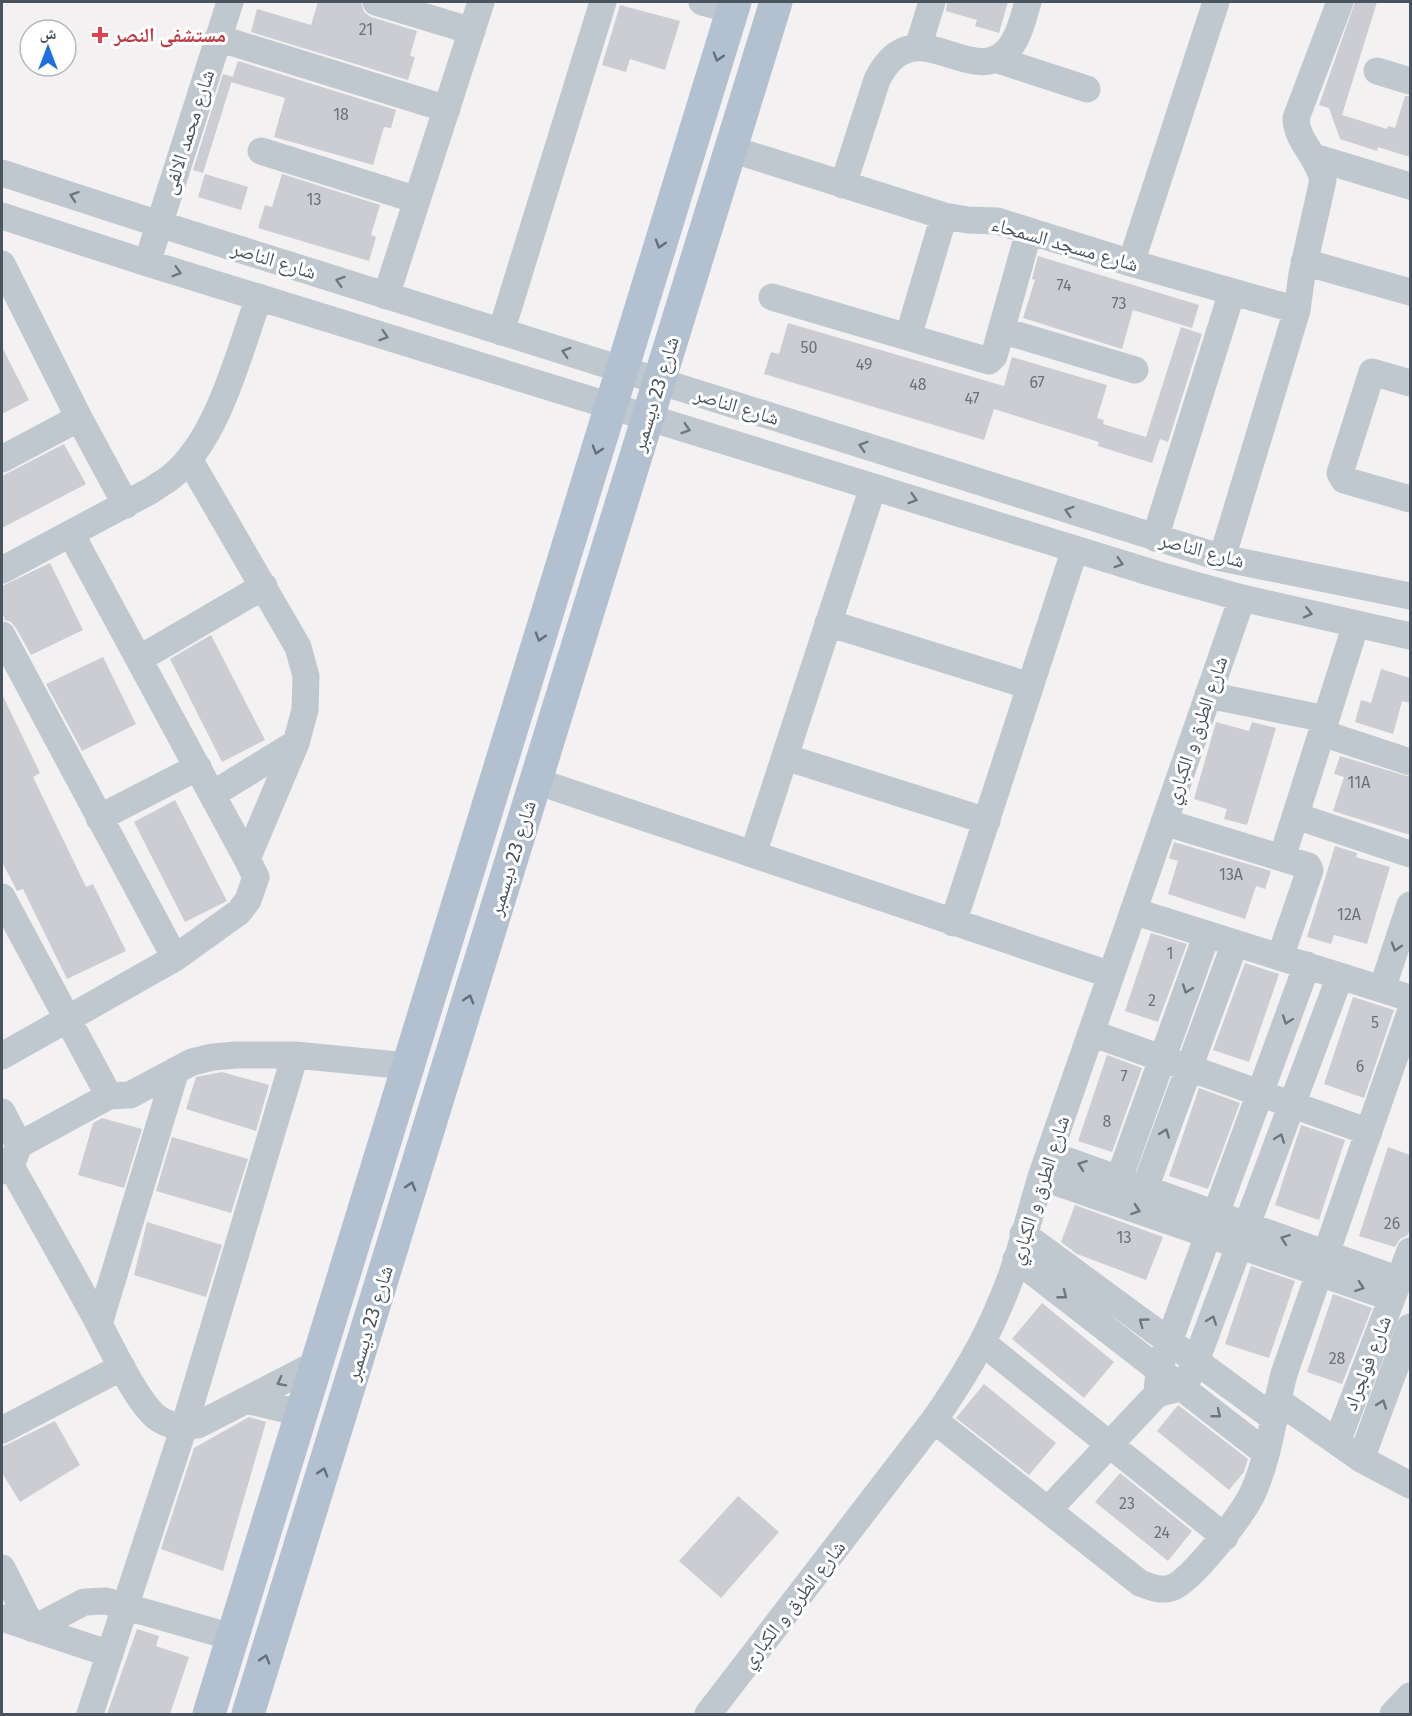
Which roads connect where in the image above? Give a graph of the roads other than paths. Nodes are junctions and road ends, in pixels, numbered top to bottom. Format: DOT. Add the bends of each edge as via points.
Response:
graph roads {
  1 [pos="230,2"];
  2 [pos="376,2"];
  3 [pos="481,2"];
  4 [pos="603,2"];
  5 [pos="776,2"];
  6 [pos="932,2"];
  7 [pos="1028,2"];
  8 [pos="1216,2"];
  9 [pos="1340,2"];
  10 [pos="723,4"];
  11 [pos="472,31"];
  12 [pos="219,38"];
  13 [pos="918,47"];
  14 [pos="995,60"];
  15 [pos="1377,71"];
  16 [pos="1410,81"];
  17 [pos="1087,89"];
  18 [pos="447,109"];
  19 [pos="730,148"];
  20 [pos="261,152"];
  21 [pos="1314,157"];
  22 [pos="2,173"];
  23 [pos="843,185"];
  24 [pos="1410,186"];
  25 [pos="417,200"];
  26 [pos="119,212"];
  27 [pos="2,216"];
  28 [pos="944,216"];
  29 [pos="159,224"];
  30 [pos="1029,231"];
  31 [pos="107,249"];
  32 [pos="1304,262"];
  33 [pos="147,263"];
  34 [pos="1131,263"];
  35 [pos="2,264"];
  36 [pos="1232,292"];
  37 [pos="1410,292"];
  38 [pos="386,296"];
  39 [pos="259,297"];
  40 [pos="772,297"];
  41 [pos="1297,310"];
  42 [pos="1001,330"];
  43 [pos="501,332"];
  44 [pos="908,337"];
  45 [pos="622,370"];
  46 [pos="1135,370"];
  47 [pos="659,381"];
  48 [pos="1410,383"];
  49 [pos="610,406"];
  50 [pos="648,417"];
  51 [pos="79,418"];
  52 [pos="2,459"];
  53 [pos="189,459"];
  54 [pos="873,487"];
  55 [pos="1410,499"];
  56 [pos="126,505"];
  57 [pos="71,534"];
  58 [pos="1155,538"];
  59 [pos="1075,549"];
  60 [pos="1222,558"];
  61 [pos="2,570"];
  62 [pos="264,586"];
  63 [pos="1410,597"];
  64 [pos="1242,598"];
  65 [pos="828,623"];
  66 [pos="1356,624"];
  67 [pos="2,636"];
  68 [pos="1410,636"];
  69 [pos="139,659"];
  70 [pos="1030,686"];
  71 [pos="1208,695"];
  72 [pos="1324,726"];
  73 [pos="296,743"];
  74 [pos="785,757"];
  75 [pos="1410,762"];
  76 [pos="198,767"];
  77 [pos="536,781"];
  78 [pos="213,794"];
  79 [pos="1296,816"];
  80 [pos="99,818"];
  81 [pos="987,821"];
  82 [pos="1164,822"];
  83 [pos="753,854"];
  84 [pos="1410,854"];
  85 [pos="1282,858"];
  86 [pos="247,859"];
  87 [pos="2,897"];
  88 [pos="1410,904"];
  89 [pos="1133,911"];
  90 [pos="953,923"];
  91 [pos="1207,934"];
  92 [pos="1235,943"];
  93 [pos="1280,957"];
  94 [pos="175,958"];
  95 [pos="1307,966"];
  96 [pos="1111,975"];
  97 [pos="1340,976"];
  98 [pos="1382,989"];
  99 [pos="1410,998"];
  100 [pos="1410,1013"];
  101 [pos="69,1020"];
  102 [pos="1091,1033"];
  103 [pos="295,1055"];
  104 [pos="2,1056"];
  105 [pos="1162,1058"];
  106 [pos="408,1066"];
  107 [pos="1189,1068"];
  108 [pos="176,1070"];
  109 [pos="1261,1094"];
  110 [pos="109,1095"];
  111 [pos="1292,1105"];
  112 [pos="2,1112"];
  113 [pos="1369,1132"];
  114 [pos="10,1161"];
  115 [pos="1045,1166"];
  116 [pos="1119,1179"];
  117 [pos="1145,1188"];
  118 [pos="364,1209"];
  119 [pos="400,1223"];
  120 [pos="1213,1225"];
  121 [pos="1243,1235"];
  122 [pos="1020,1246"];
  123 [pos="1410,1251"];
  124 [pos="1323,1264"];
  125 [pos="1396,1289"];
  126 [pos="99,1324"];
  127 [pos="1410,1327"];
  128 [pos="1170,1342"];
  129 [pos="983,1343"];
  130 [pos="1196,1361"];
  131 [pos="316,1364"];
  132 [pos="122,1367"];
  133 [pos="1158,1381"];
  134 [pos="1184,1387"];
  135 [pos="246,1400"];
  136 [pos="1276,1410"];
  137 [pos="301,1413"];
  138 [pos="934,1420"];
  139 [pos="184,1427"];
  140 [pos="2,1430"];
  141 [pos="1337,1442"];
  142 [pos="1108,1444"];
  143 [pos="1266,1453"];
  144 [pos="1361,1459"];
  145 [pos="1410,1485"];
  146 [pos="1048,1510"];
  147 [pos="1225,1537"];
  148 [pos="2,1568"];
  149 [pos="125,1606"];
  150 [pos="2,1618"];
  151 [pos="33,1629"];
  152 [pos="232,1637"];
  153 [pos="110,1654"];
  154 [pos="1410,1696"];
  155 [pos="90,1714"];
  156 [pos="209,1714"];
  157 [pos="248,1714"];
  158 [pos="708,1714"];
  159 [pos="1393,1714"];
  1 -- 12 [label="street, شارع محمد الالفى"];
  2 -- 11 [label="street"];
  3 -- 11 [label="street"];
  4 -- 43 [label="street"];
  5 -- 19 [label="main road, شارع 23 ديسمبر"];
  6 -- 13 [label="street"];
  7 -- 14 [label="street" via="1012,44"];
  8 -- 34 [label="street"];
  9 -- 21 [label="street" via="1296,118 1296,130"];
  10 -- 45 [label="main road, شارع 23 ديسمبر, one-way"];
  11 -- 18 [label="street"];
  12 -- 18 [label="street"];
  12 -- 29 [label="street, شارع محمد الالفى"];
  13 -- 14 [label="street" via="970,60"];
  13 -- 23 [label="street" via="904,50 883,68"];
  14 -- 17 [label="street"];
  15 -- 16 [label="street"];
  18 -- 25 [label="street"];
  19 -- 23 [label="street, شارع مسجد السمحاء"];
  19 -- 47 [label="main road, شارع 23 ديسمبر"];
  20 -- 25 [label="street"];
  21 -- 24 [label="street"];
  21 -- 32 [label="street" via="1323,180"];
  26 -- 22 [label="street, شارع الناصر, one-way"];
  23 -- 28 [label="street, شارع مسجد السمحاء"];
  25 -- 38 [label="street"];
  26 -- 29 [label="street, شارع الناصر"];
  26 -- 31 [label="street"];
  27 -- 31 [label="street, شارع الناصر"];
  28 -- 30 [label="street, شارع مسجد السمحاء" via="997,221"];
  28 -- 44 [label="street"];
  29 -- 33 [label="street, شارع محمد الالفى"];
  38 -- 29 [label="street, شارع الناصر, one-way"];
  30 -- 34 [label="street, شارع مسجد السمحاء"];
  30 -- 42 [label="street"];
  31 -- 33 [label="street, شارع الناصر"];
  32 -- 37 [label="street"];
  32 -- 41 [label="street"];
  33 -- 39 [label="street, شارع الناصر, one-way"];
  34 -- 36 [label="street, شارع مسجد السمحاء"];
  35 -- 51 [label="street"];
  36 -- 41 [label="street, شارع مسجد السمحاء"];
  36 -- 58 [label="street"];
  38 -- 43 [label="street, شارع الناصر"];
  39 -- 49 [label="street, شارع الناصر, one-way"];
  39 -- 53 [label="street" via="215,417"];
  40 -- 44 [label="street"];
  41 -- 60 [label="street"];
  42 -- 44 [label="street" via="994,356 989,360"];
  42 -- 46 [label="street"];
  45 -- 43 [label="street, شارع الناصر, one-way"];
  45 -- 47 [label="street, شارع الناصر"];
  45 -- 49 [label="main road, شارع 23 ديسمبر"];
  47 -- 50 [label="main road, شارع 23 ديسمبر"];
  58 -- 47 [label="street, شارع الناصر, one-way"];
  48 -- 55 [label="street" via="1372,372 1340,473 1344,480"];
  49 -- 50 [label="street, شارع الناصر"];
  49 -- 106 [label="main road, شارع 23 ديسمبر, one-way"];
  50 -- 54 [label="street, شارع الناصر, one-way"];
  50 -- 77 [label="main road, شارع 23 ديسمبر"];
  51 -- 52 [label="street"];
  51 -- 56 [label="street"];
  53 -- 56 [label="street" via="172,476"];
  53 -- 62 [label="street"];
  54 -- 59 [label="street, شارع الناصر, one-way"];
  54 -- 65 [label="street"];
  56 -- 57 [label="street"];
  57 -- 61 [label="street"];
  57 -- 69 [label="street"];
  58 -- 60 [label="street, شارع الناصر"];
  59 -- 64 [label="street, شارع الناصر, one-way"];
  59 -- 70 [label="street"];
  60 -- 63 [label="street, شارع الناصر"];
  62 -- 69 [label="street"];
  62 -- 73 [label="street" via="303,661 306,701"];
  64 -- 66 [label="street, شارع الناصر, one-way"];
  64 -- 71 [label="street, شارع الطرق و الكباري"];
  65 -- 70 [label="street"];
  65 -- 74 [label="street"];
  66 -- 68 [label="street, شارع الناصر"];
  66 -- 72 [label="street"];
  67 -- 80 [label="street"];
  69 -- 76 [label="street"];
  70 -- 81 [label="street"];
  71 -- 72 [label="street"];
  71 -- 82 [label="street, شارع الطرق و الكباري"];
  72 -- 75 [label="street"];
  72 -- 79 [label="street"];
  73 -- 78 [label="street"];
  73 -- 86 [label="street"];
  74 -- 81 [label="street"];
  74 -- 83 [label="street"];
  76 -- 78 [label="street"];
  76 -- 80 [label="street"];
  77 -- 83 [label="street"];
  119 -- 77 [label="main road, شارع 23 ديسمبر, one-way"];
  78 -- 86 [label="street"];
  79 -- 84 [label="street"];
  79 -- 85 [label="street"];
  80 -- 94 [label="street"];
  81 -- 90 [label="street"];
  82 -- 85 [label="street"];
  82 -- 89 [label="street, شارع الطرق و الكباري"];
  83 -- 90 [label="street"];
  85 -- 93 [label="street" via="1307,865 1310,870"];
  86 -- 94 [label="street" via="256,877 248,900 239,912"];
  87 -- 101 [label="street"];
  88 -- 98 [label="street, one-way"];
  89 -- 91 [label="street"];
  89 -- 96 [label="street, شارع الطرق و الكباري"];
  90 -- 96 [label="street"];
  91 -- 92 [label="street"];
  91 -- 105 [label="street, one-way"];
  92 -- 93 [label="street"];
  92 -- 107 [label="street"];
  93 -- 95 [label="street"];
  94 -- 101 [label="street"];
  95 -- 97 [label="street"];
  95 -- 109 [label="street, one-way"];
  96 -- 102 [label="street, شارع الطرق و الكباري"];
  97 -- 98 [label="street"];
  97 -- 111 [label="street"];
  98 -- 99 [label="street"];
  100 -- 113 [label="street"];
  101 -- 104 [label="street"];
  101 -- 110 [label="street"];
  102 -- 105 [label="street"];
  102 -- 115 [label="street, شارع الطرق و الكباري"];
  103 -- 106 [label="street"];
  103 -- 108 [label="street" via="236,1055 192,1062"];
  103 -- 139 [label="street"];
  105 -- 107 [label="street"];
  105 -- 116 [label="street"];
  106 -- 118 [label="main road, شارع 23 ديسمبر"];
  107 -- 109 [label="street"];
  117 -- 107 [label="street, one-way"];
  108 -- 110 [label="street" via="130,1095"];
  108 -- 126 [label="street"];
  109 -- 111 [label="street"];
  109 -- 120 [label="street"];
  110 -- 114 [label="street"];
  111 -- 113 [label="street"];
  121 -- 111 [label="street, one-way"];
  112 -- 114 [label="street"];
  113 -- 124 [label="street"];
  114 -- 126 [label="street"];
  116 -- 115 [label="street, one-way"];
  115 -- 120 [label="street, one-way"];
  115 -- 122 [label="street, شارع الطرق و الكباري"];
  116 -- 117 [label="street"];
  117 -- 120 [label="street"];
  118 -- 119 [label="main road"];
  118 -- 131 [label="main road, شارع 23 ديسمبر"];
  157 -- 119 [label="main road, شارع 23 ديسمبر, one-way"];
  120 -- 121 [label="street"];
  120 -- 128 [label="street"];
  121 -- 124 [label="street"];
  130 -- 121 [label="street, one-way"];
  128 -- 122 [label="street, one-way"];
  122 -- 129 [label="street, شارع الطرق و الكباري" via="1002,1302"];
  122 -- 133 [label="street, one-way"];
  123 -- 125 [label="street, شارع فولجراد"];
  124 -- 125 [label="street"];
  124 -- 136 [label="street" via="1284,1374"];
  125 -- 141 [label="street, شارع فولجراد"];
  126 -- 132 [label="street"];
  144 -- 127 [label="street, شارع فولجراد, one-way"];
  128 -- 130 [label="street"];
  128 -- 133 [label="street"];
  129 -- 138 [label="street, شارع الطرق و الكباري"];
  129 -- 142 [label="street"];
  130 -- 134 [label="street"];
  130 -- 136 [label="street"];
  131 -- 135 [label="street, one-way"];
  131 -- 137 [label="main road, شارع 23 ديسمبر"];
  132 -- 139 [label="street" via="158,1419"];
  132 -- 140 [label="street"];
  133 -- 134 [label="street"];
  133 -- 142 [label="street"];
  134 -- 143 [label="street, one-way"];
  135 -- 137 [label="street"];
  135 -- 139 [label="street" via="198,1425"];
  136 -- 141 [label="street"];
  136 -- 143 [label="street"];
  137 -- 152 [label="main road, شارع 23 ديسمبر"];
  138 -- 146 [label="street"];
  138 -- 158 [label="street, شارع الطرق و الكباري"];
  139 -- 149 [label="street"];
  141 -- 144 [label="street"];
  142 -- 146 [label="street"];
  142 -- 147 [label="street"];
  143 -- 147 [label="street" via="1254,1491"];
  144 -- 145 [label="street"];
  146 -- 147 [label="street" via="1140,1583 1158,1590 1173,1588"];
  148 -- 151 [label="street"];
  149 -- 151 [label="street" via="106,1601 84,1602"];
  149 -- 152 [label="street"];
  149 -- 153 [label="street"];
  150 -- 151 [label="street"];
  151 -- 153 [label="street"];
  152 -- 156 [label="main road, شارع 23 ديسمبر"];
  153 -- 155 [label="street"];
  154 -- 159 [label="street"];
}
